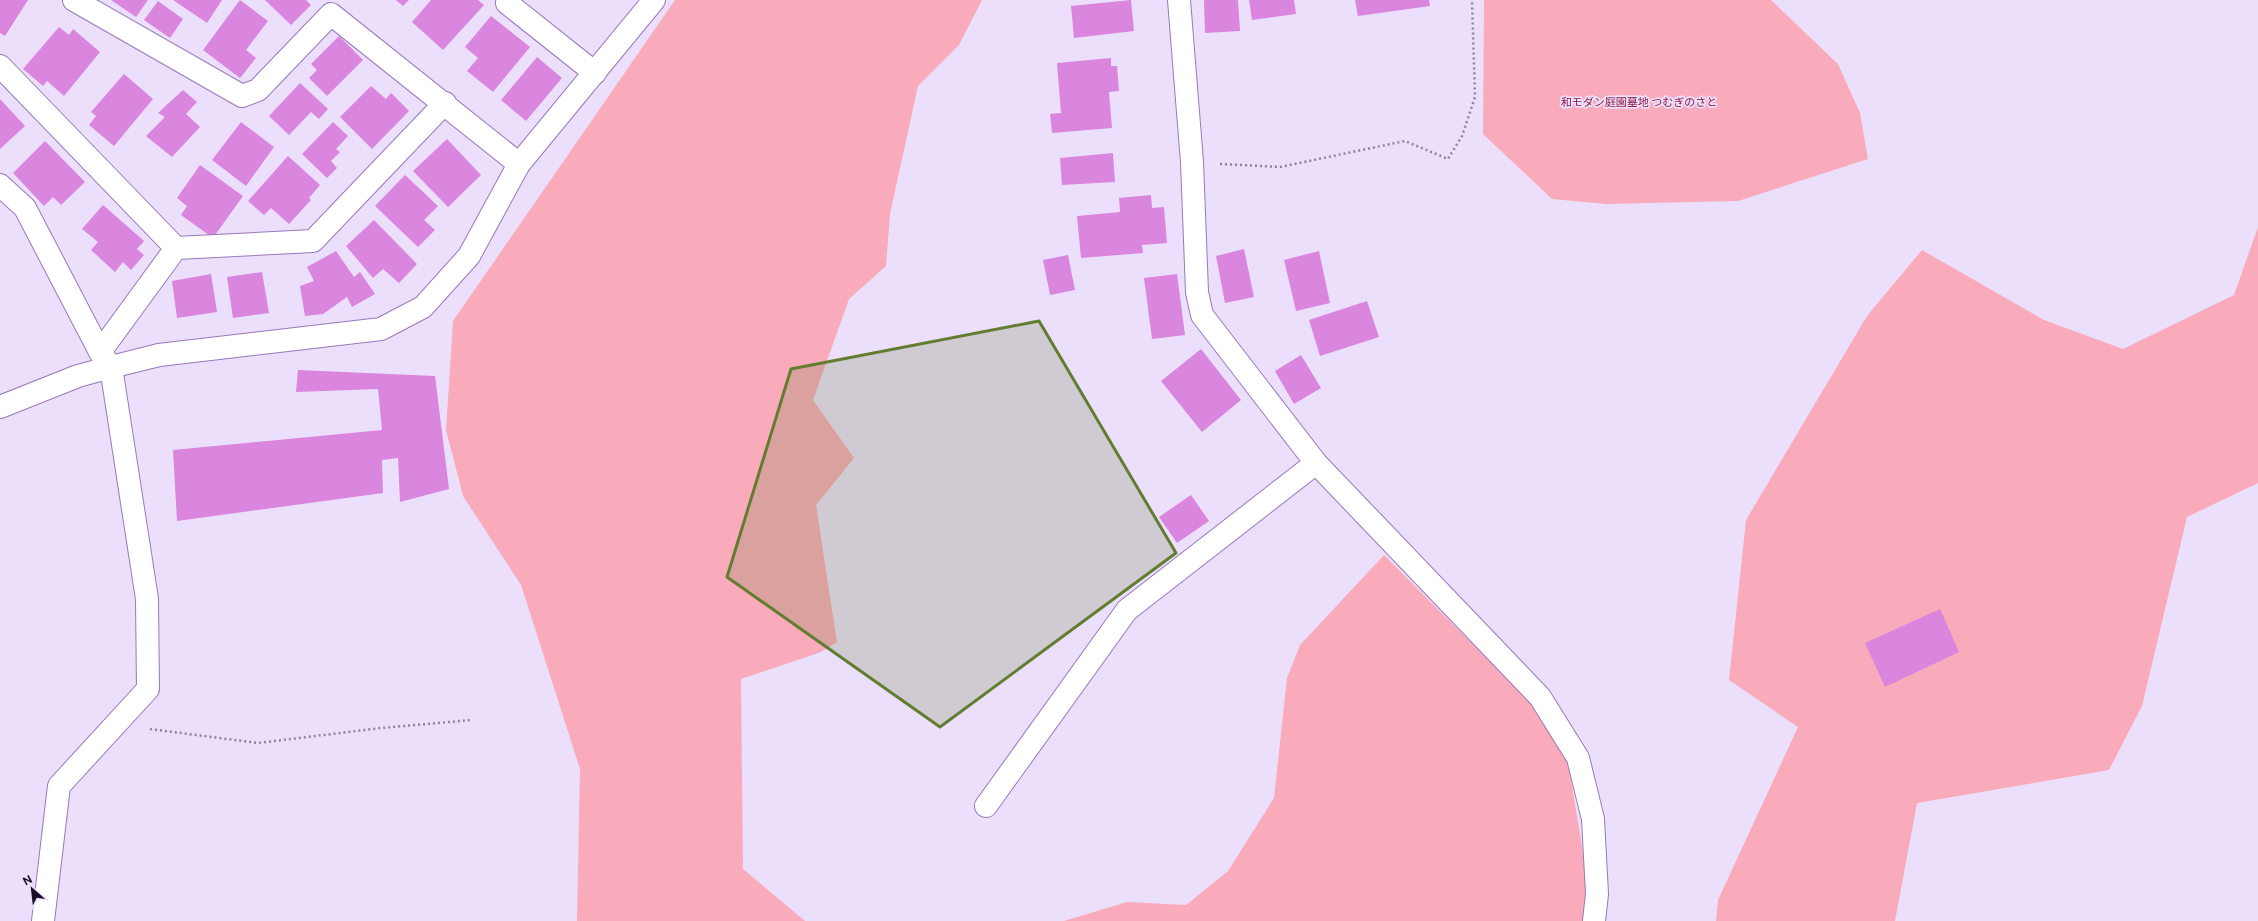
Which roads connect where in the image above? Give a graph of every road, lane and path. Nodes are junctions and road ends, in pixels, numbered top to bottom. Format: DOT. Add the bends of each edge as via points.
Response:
graph roads {
  1 [pos="74,0"];
  2 [pos="654,0"];
  3 [pos="1180,0"];
  4 [pos="1472,0"];
  5 [pos="507,3"];
  6 [pos="0,66"];
  7 [pos="595,73"];
  8 [pos="445,103"];
  9 [pos="1192,162"];
  10 [pos="519,164"];
  11 [pos="0,185"];
  12 [pos="176,248"];
  13 [pos="106,359"];
  14 [pos="0,407"];
  15 [pos="1316,463"];
  16 [pos="472,720"];
  17 [pos="116,724"];
  18 [pos="986,806"];
  19 [pos="43,921"];
  20 [pos="1594,921"];
  1 -- 8 [label="street" via="242,96 258,90 331,14"];
  2 -- 7 [label="street"];
  3 -- 9 [label="street"];
  4 -- 9 [label="path" via="1475,97 1462,136 1448,159 1405,141 1280,167"];
  5 -- 7 [label="street"];
  6 -- 12 [label="street"];
  7 -- 10 [label="street"];
  8 -- 10 [label="street"];
  8 -- 12 [label="street" via="313,241"];
  9 -- 15 [label="street" via="1197,292 1202,315"];
  10 -- 13 [label="street" via="469,256 423,307 381,329 159,356"];
  11 -- 13 [label="street" via="25,208"];
  12 -- 13 [label="street"];
  13 -- 14 [label="street" via="78,376"];
  13 -- 17 [label="street" via="148,599 148,689"];
  15 -- 18 [label="street" via="1127,610"];
  15 -- 20 [label="street" via="1540,697 1578,758 1593,819 1597,894"];
  16 -- 17 [label="path" via="258,743"];
  17 -- 19 [label="street" via="59,786"];
}
